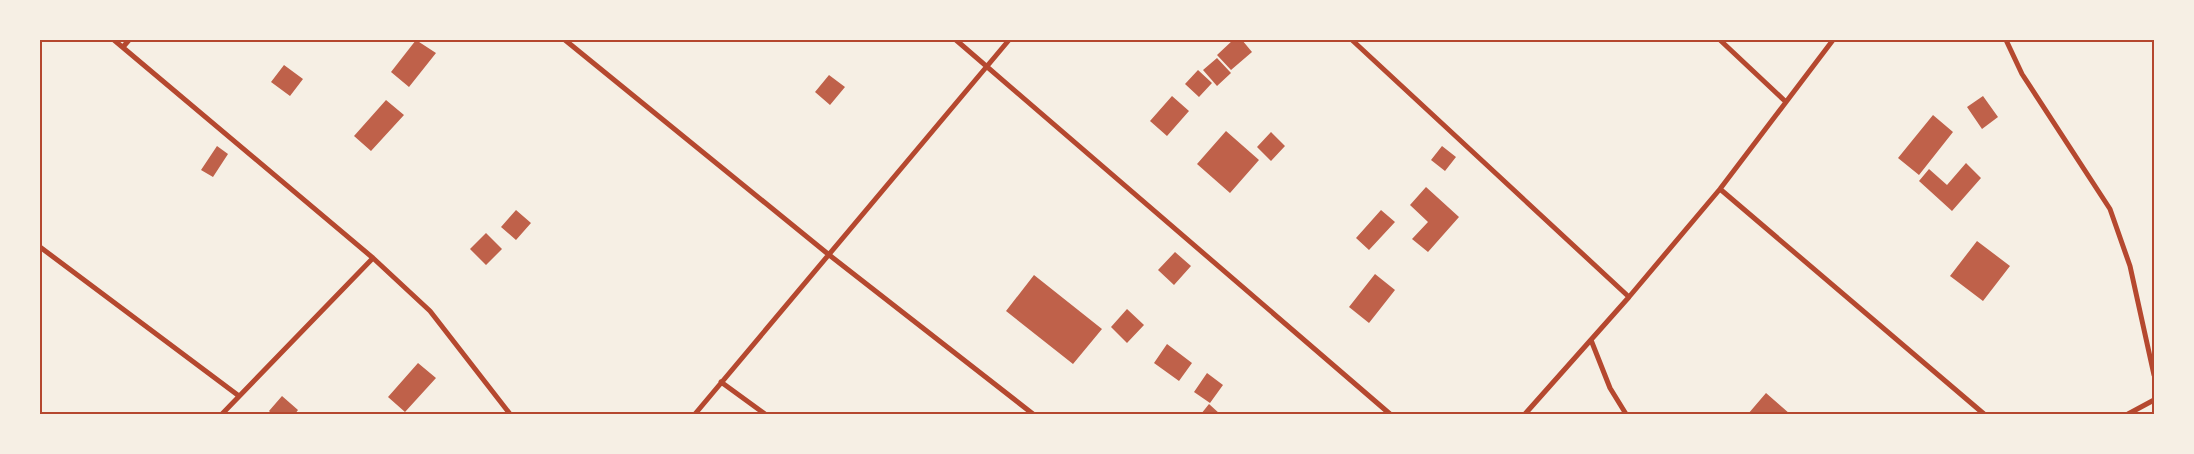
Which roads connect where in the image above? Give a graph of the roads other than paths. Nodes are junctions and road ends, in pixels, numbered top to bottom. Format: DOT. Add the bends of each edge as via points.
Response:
graph roads {
  1 [pos="114,40"];
  2 [pos="129,40"];
  3 [pos="565,40"];
  4 [pos="956,40"];
  5 [pos="1009,40"];
  6 [pos="1352,40"];
  7 [pos="1720,40"];
  8 [pos="1834,40"];
  9 [pos="2006,40"];
  10 [pos="123,47"];
  11 [pos="986,66"];
  12 [pos="1786,102"];
  13 [pos="1720,189"];
  14 [pos="40,247"];
  15 [pos="828,254"];
  16 [pos="373,258"];
  17 [pos="1629,297"];
  18 [pos="1592,340"];
  19 [pos="2154,375"];
  20 [pos="722,382"];
  21 [pos="239,396"];
  22 [pos="2154,400"];
  23 [pos="222,414"];
  24 [pos="510,414"];
  25 [pos="695,414"];
  26 [pos="765,414"];
  27 [pos="1033,414"];
  28 [pos="1390,414"];
  29 [pos="1525,414"];
  30 [pos="1626,414"];
  31 [pos="1984,414"];
  32 [pos="2128,414"];
  1 -- 10 [label="street"];
  2 -- 10 [label="street"];
  3 -- 15 [label="street"];
  4 -- 11 [label="street"];
  5 -- 11 [label="street"];
  6 -- 17 [label="street"];
  7 -- 12 [label="street"];
  8 -- 12 [label="street"];
  9 -- 19 [label="street" via="2022,74 2110,209 2130,266"];
  10 -- 16 [label="street"];
  11 -- 15 [label="street"];
  11 -- 28 [label="street"];
  12 -- 13 [label="street"];
  13 -- 17 [label="street"];
  13 -- 31 [label="street"];
  14 -- 21 [label="street"];
  15 -- 20 [label="street"];
  15 -- 27 [label="street"];
  16 -- 21 [label="street"];
  16 -- 24 [label="street" via="430,311"];
  17 -- 18 [label="street"];
  18 -- 29 [label="street"];
  18 -- 30 [label="street" via="1610,388"];
  20 -- 25 [label="street"];
  20 -- 26 [label="street"];
  21 -- 23 [label="street"];
  22 -- 32 [label="street"];
}
